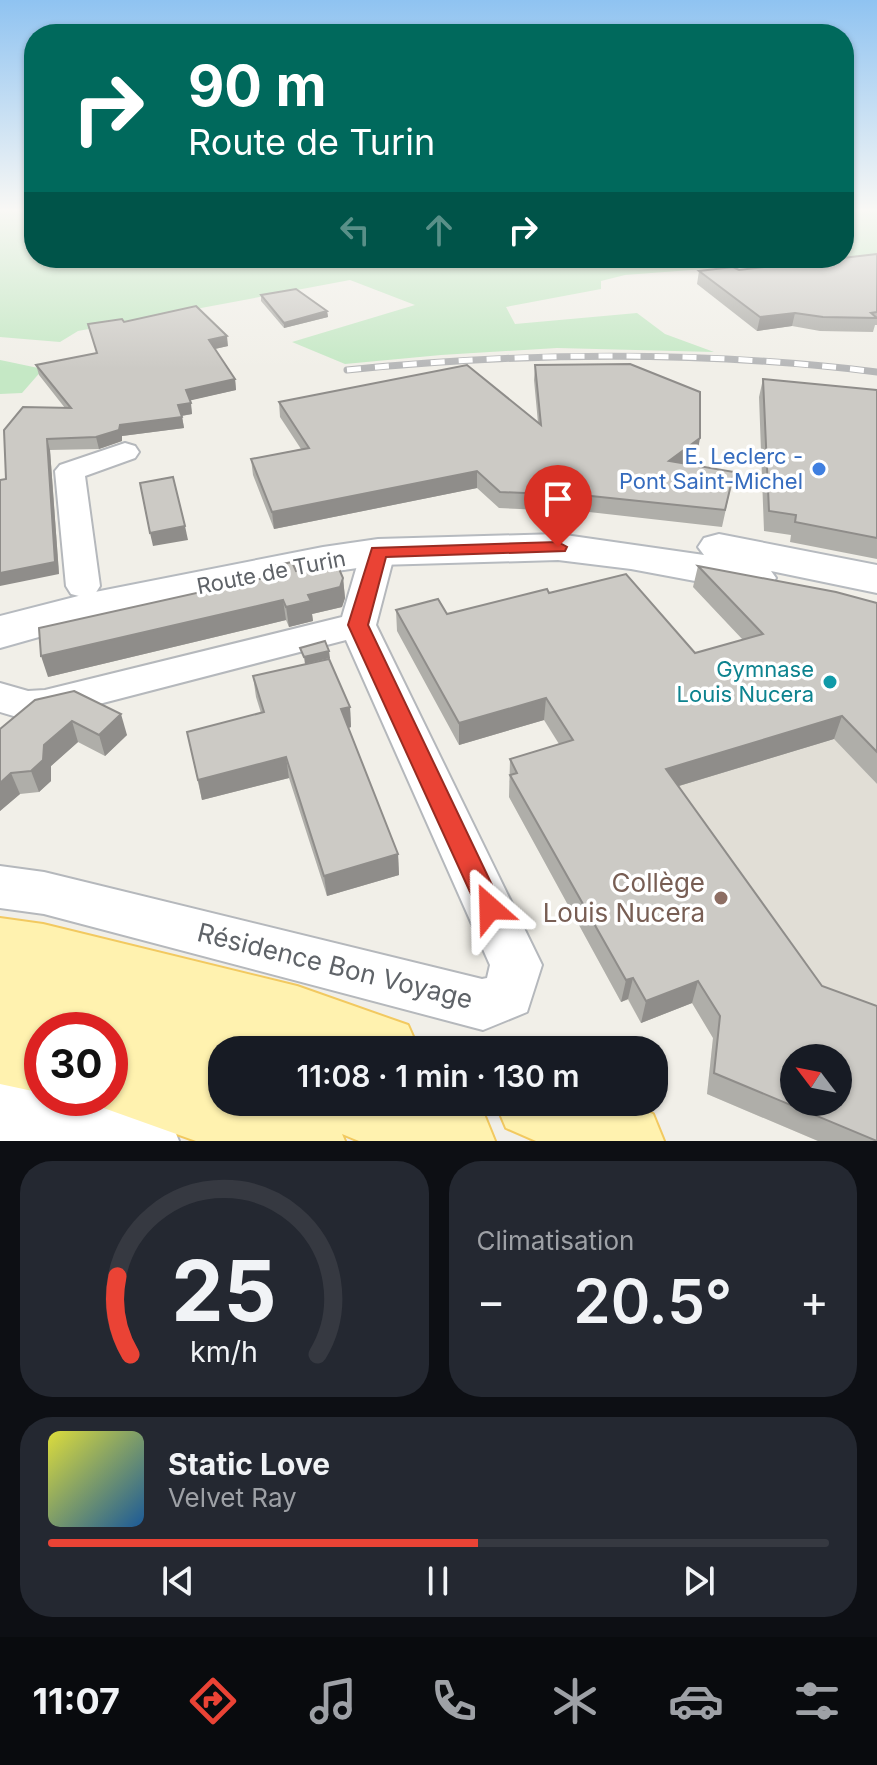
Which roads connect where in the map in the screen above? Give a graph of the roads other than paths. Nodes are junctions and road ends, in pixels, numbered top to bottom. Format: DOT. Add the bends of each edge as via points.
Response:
graph roads {
  1 [pos="125,452"];
  2 [pos="378,552"];
  3 [pos="877,579"];
  4 [pos="83,586"];
  5 [pos="0,601"];
  6 [pos="877,604"];
  7 [pos="358,625"];
  8 [pos="0,632"];
  9 [pos="0,697"];
  10 [pos="0,887"];
  11 [pos="14,968"];
  12 [pos="343,1036"];
  13 [pos="0,1049"];
  14 [pos="208,1053"];
  15 [pos="24,1054"];
  16 [pos="128,1081"];
  17 [pos="0,1104"];
  18 [pos="391,1116"];
  19 [pos="566,1116"];
  20 [pos="141,1141"];
  21 [pos="307,1141"];
  22 [pos="457,1141"];
  23 [pos="626,1141"];
  1 -- 4 [label="street" via="70,471"];
  2 -- 6 [label="main road, Route de Turin" via="558,547 797,585"];
  2 -- 7 [label="street"];
  2 -- 8 [label="main road, Route de Turin" via="105,605"];
  3 -- 4 [label="main road, Route de Turin" via="662,537 570,527 473,526 318,537"];
  4 -- 5 [label="main road, Route de Turin"];
  7 -- 9 [label="street" via="45,704 27,706"];
  7 -- 10 [label="street, Résidence Bon Voyage" via="516,965 508,994 483,1005 44,893"];
  11 -- 12 [label="main road" via="297,1020"];
  11 -- 14 [label="main road" via="96,1020"];
  13 -- 15 [label="main road"];
  16 -- 21 [label="main road"];
  17 -- 20 [label="main road"];
  18 -- 22 [label="main road"];
  19 -- 23 [label="main road"];
}
